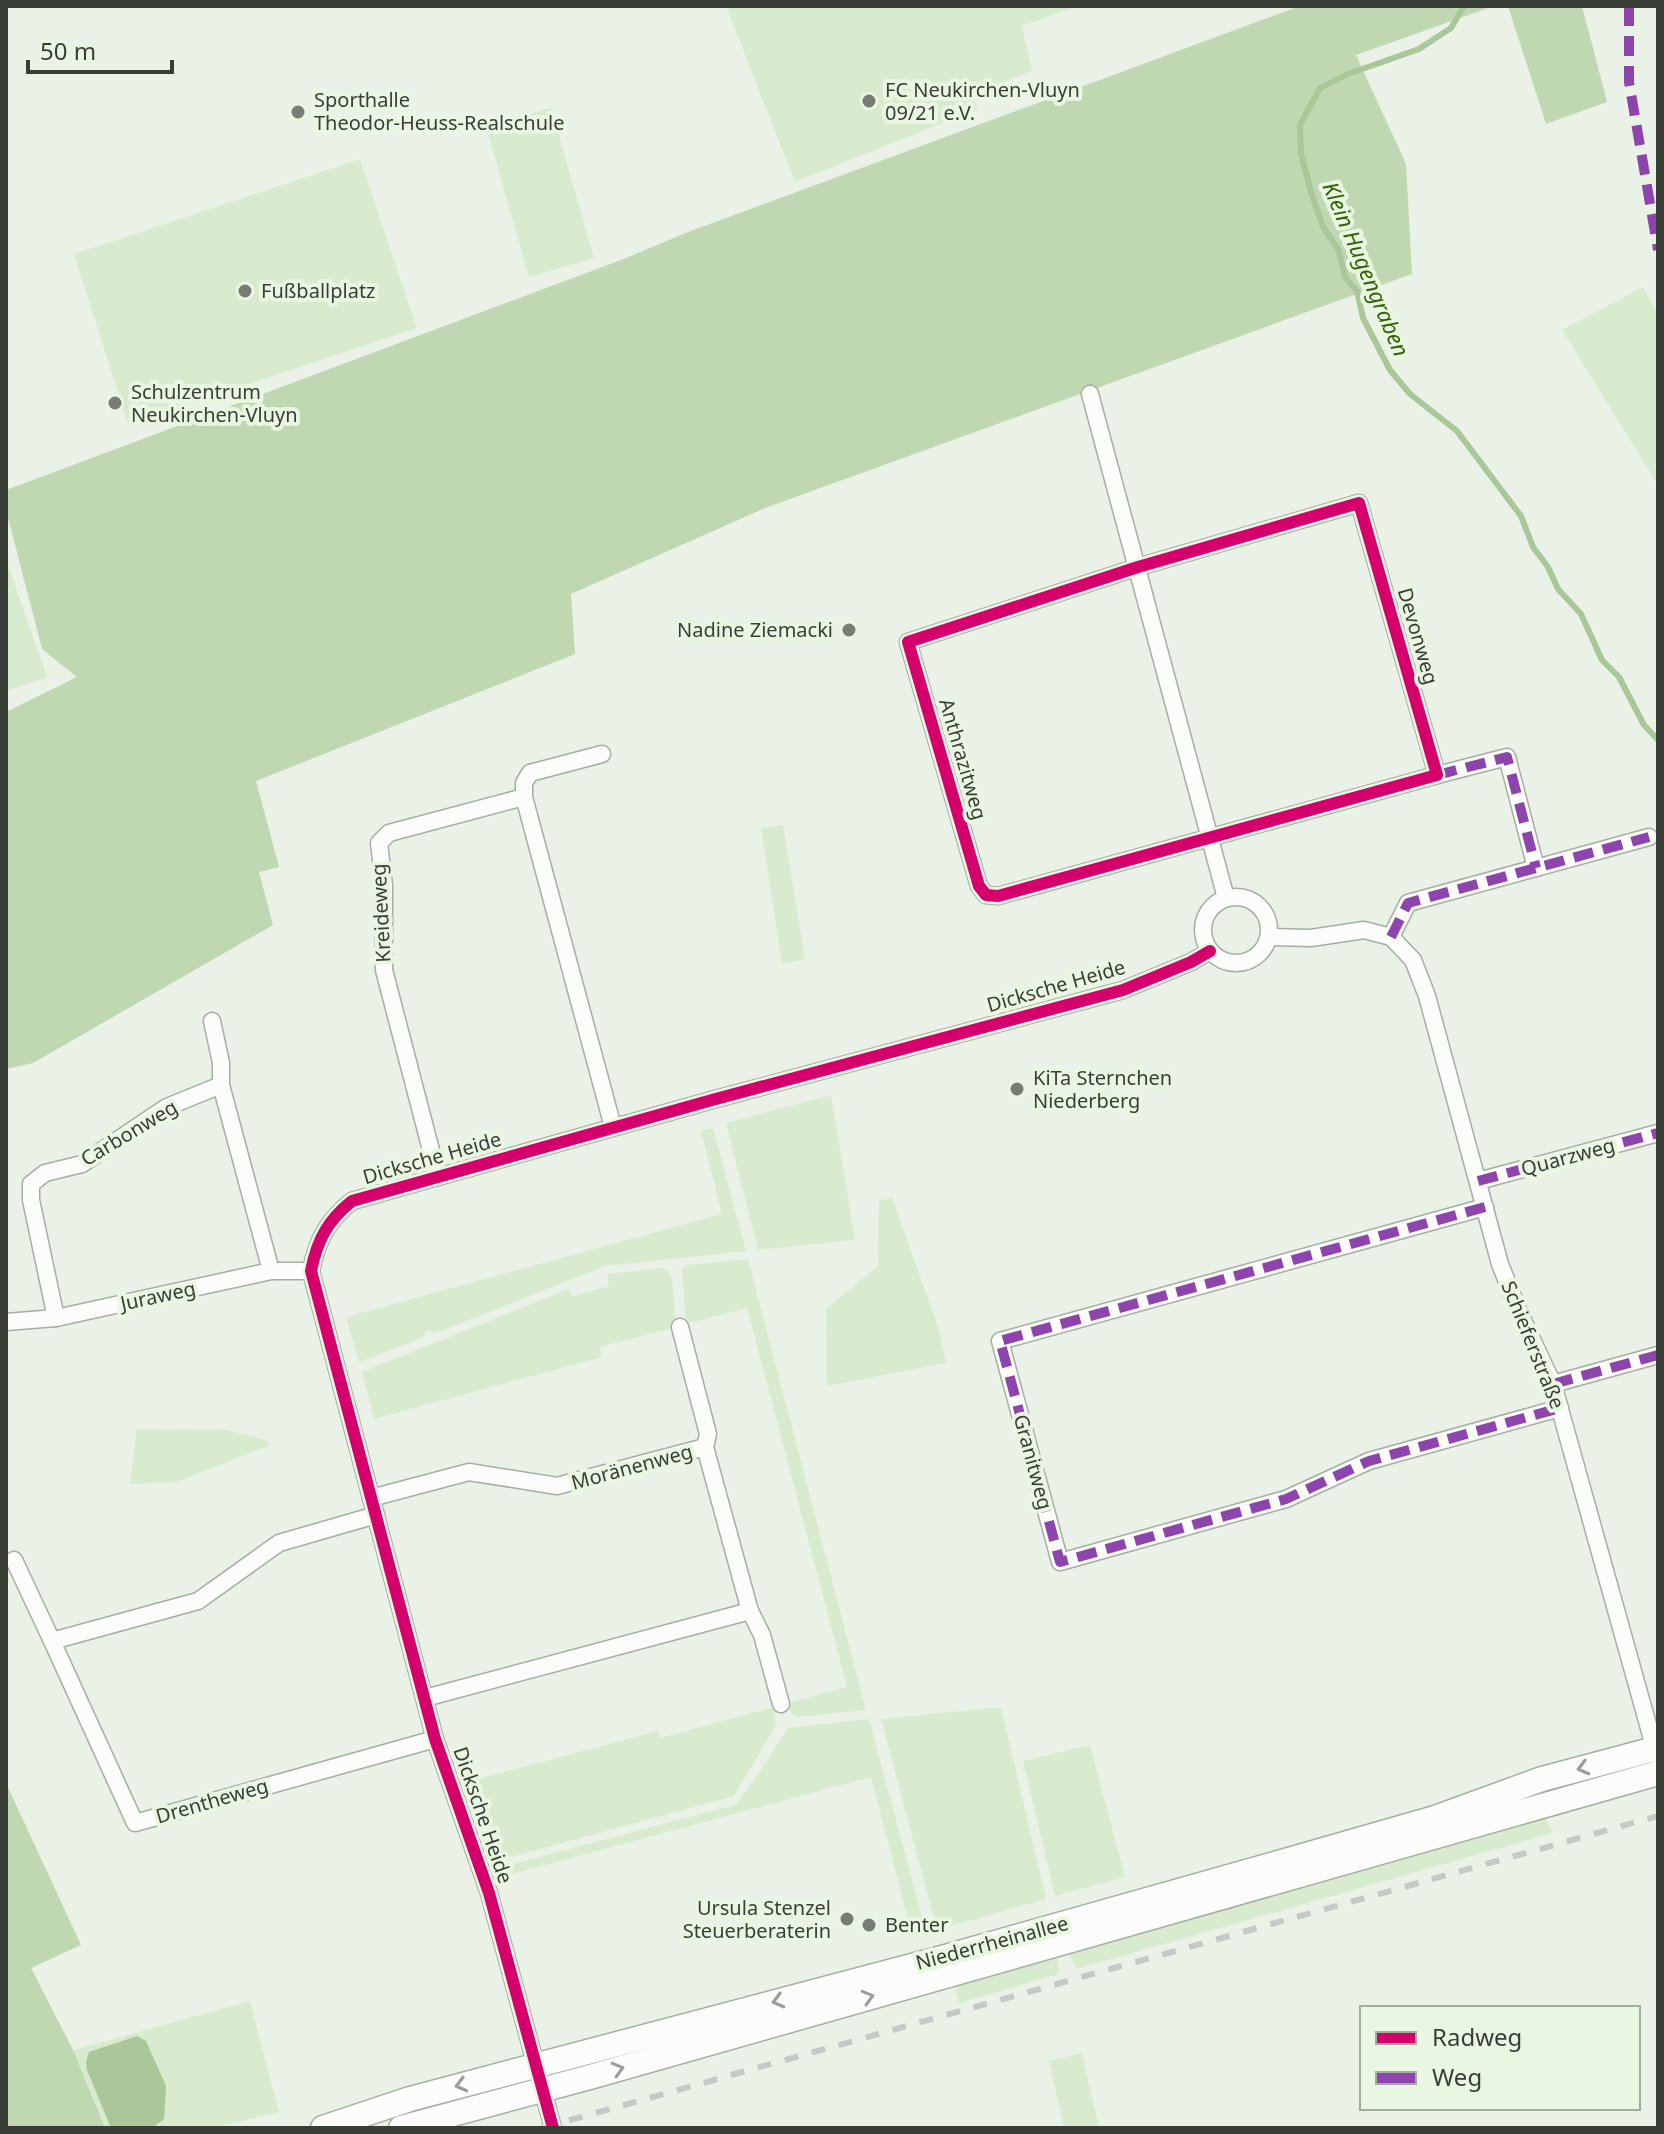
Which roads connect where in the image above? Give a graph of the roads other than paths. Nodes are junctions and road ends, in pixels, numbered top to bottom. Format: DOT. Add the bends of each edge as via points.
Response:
graph roads {
  1 [pos="1090,394"];
  2 [pos="1138,567"];
  3 [pos="602,754"];
  4 [pos="1437,775"];
  5 [pos="524,797"];
  6 [pos="1210,837"];
  7 [pos="1649,837"];
  8 [pos="1536,868"];
  9 [pos="1226,898"];
  10 [pos="1269,937"];
  11 [pos="1391,937"];
  12 [pos="1210,951"];
  13 [pos="212,1021"];
  14 [pos="221,1085"];
  15 [pos="613,1127"];
  16 [pos="1658,1133"];
  17 [pos="438,1177"];
  18 [pos="1478,1181"];
  19 [pos="1485,1207"];
  20 [pos="271,1271"];
  21 [pos="311,1271"];
  22 [pos="56,1318"];
  23 [pos="6,1322"];
  24 [pos="680,1327"];
  25 [pos="1658,1355"];
  26 [pos="1553,1384"];
  27 [pos="1560,1408"];
  28 [pos="705,1447"];
  29 [pos="371,1498"];
  30 [pos="376,1515"];
  31 [pos="14,1560"];
  32 [pos="750,1611"];
  33 [pos="52,1641"];
  34 [pos="425,1698"];
  35 [pos="781,1704"];
  36 [pos="435,1739"];
  37 [pos="1657,1758"];
  38 [pos="537,2065"];
  39 [pos="543,2090"];
  40 [pos="323,2128"];
  41 [pos="401,2128"];
  42 [pos="553,2128"];
  1 -- 2 [label="street"];
  2 -- 4 [label="street, Devonweg" via="1359,503"];
  2 -- 6 [label="street"];
  2 -- 6 [label="street, Anthrazitweg" via="908,642 979,886 986,895"];
  3 -- 5 [label="street" via="530,773"];
  4 -- 6 [label="street"];
  4 -- 8 [label="street" via="1507,757"];
  5 -- 15 [label="street"];
  5 -- 17 [label="street, Kreideweg" via="389,833 379,843 384,970"];
  6 -- 9 [label="street"];
  7 -- 8 [label="street"];
  8 -- 11 [label="street" via="1408,903"];
  9 -- 10 [label="street" via="1237,896 1259,905"];
  9 -- 12 [label="street" via="1204,920 1202,931"];
  10 -- 11 [label="street" via="1311,938 1364,930"];
  10 -- 12 [label="street" via="1258,955 1239,964"];
  11 -- 18 [label="street, Schieferstraße" via="1413,960 1427,996"];
  12 -- 15 [label="street, Dicksche Heide" via="1123,990"];
  13 -- 14 [label="street"];
  14 -- 20 [label="street"];
  14 -- 22 [label="street, Carbonweg" via="167,1107 82,1164 45,1173 31,1184"];
  15 -- 17 [label="street, Dicksche Heide"];
  16 -- 18 [label="street, Quarzweg"];
  17 -- 21 [label="street, Dicksche Heide" via="352,1201 325,1228"];
  18 -- 19 [label="street, Schieferstraße"];
  19 -- 26 [label="street, Schieferstraße" via="1500,1264"];
  19 -- 27 [label="street, Granitweg" via="1000,1341 1060,1562 1286,1499 1369,1461"];
  20 -- 21 [label="street, Juraweg"];
  20 -- 22 [label="street, Juraweg"];
  21 -- 29 [label="street, Dicksche Heide"];
  22 -- 23 [label="street, Juraweg"];
  24 -- 28 [label="street, Moränenweg" via="708,1434"];
  25 -- 26 [label="street"];
  26 -- 27 [label="street, Schieferstraße"];
  27 -- 37 [label="street, Schieferstraße"];
  28 -- 29 [label="street, Moränenweg" via="557,1486 469,1472"];
  28 -- 32 [label="street, Moränenweg"];
  29 -- 30 [label="street, Dicksche Heide"];
  30 -- 33 [label="street" via="279,1543 198,1601"];
  30 -- 34 [label="street, Dicksche Heide"];
  31 -- 33 [label="street, Drentheweg"];
  32 -- 34 [label="street"];
  32 -- 35 [label="street, Moränenweg"];
  33 -- 36 [label="street, Drentheweg" via="135,1823"];
  34 -- 36 [label="street, Dicksche Heide"];
  36 -- 38 [label="street, Dicksche Heide" via="489,1893"];
  37 -- 38 [label="main road, Niederrheinallee, one-way" via="1542,1779 1435,1818 1159,1897"];
  39 -- 37 [label="main road, Niederrheinallee, one-way"];
  38 -- 39 [label="street, Dicksche Heide"];
  38 -- 40 [label="main road, Niederrheinallee, one-way"];
  39 -- 41 [label="main road, Niederrheinallee"];
  39 -- 42 [label="street, Dicksche Heide"];
}
